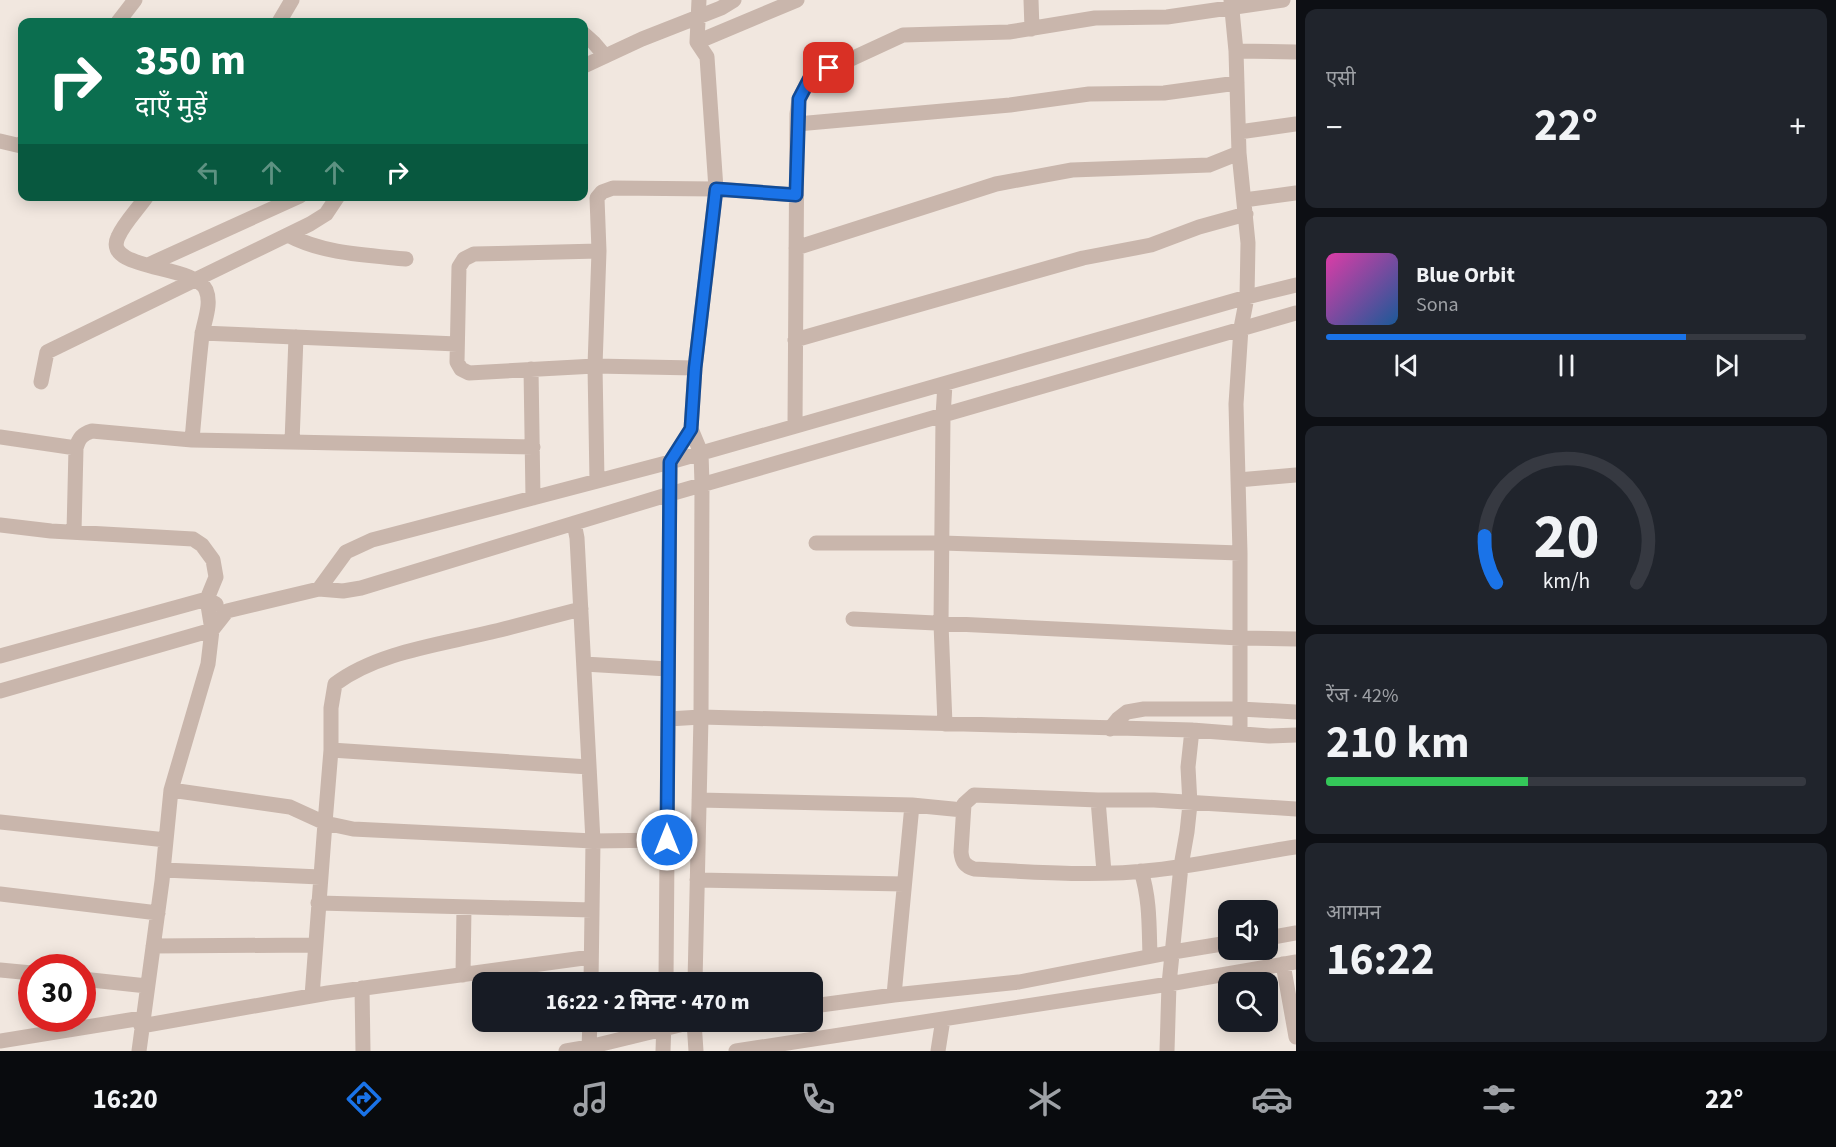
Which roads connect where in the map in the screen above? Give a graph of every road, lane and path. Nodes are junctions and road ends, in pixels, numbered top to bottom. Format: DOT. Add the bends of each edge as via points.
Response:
graph roads {
  1 [pos="135,0"];
  2 [pos="699,0"];
  3 [pos="797,0"];
  4 [pos="1031,0"];
  5 [pos="1283,0"];
  6 [pos="288,1"];
  7 [pos="726,3"];
  8 [pos="1232,4"];
  9 [pos="121,18"];
  10 [pos="281,18"];
  11 [pos="697,18"];
  12 [pos="1032,28"];
  13 [pos="725,31"];
  14 [pos="588,38"];
  15 [pos="697,42"];
  16 [pos="1236,51"];
  17 [pos="1296,52"];
  18 [pos="605,56"];
  19 [pos="707,57"];
  20 [pos="588,64"];
  21 [pos="1237,83"];
  22 [pos="797,124"];
  23 [pos="1296,124"];
  24 [pos="1239,132"];
  25 [pos="0,141"];
  26 [pos="18,145"];
  27 [pos="1239,153"];
  28 [pos="716,189"];
  29 [pos="1296,192"];
  30 [pos="796,195"];
  31 [pos="143,201"];
  32 [pos="289,201"];
  33 [pos="335,201"];
  34 [pos="1245,207"];
  35 [pos="288,235"];
  36 [pos="796,248"];
  37 [pos="599,251"];
  38 [pos="406,259"];
  39 [pos="148,265"];
  40 [pos="195,279"];
  41 [pos="1296,285"];
  42 [pos="1247,297"];
  43 [pos="1296,313"];
  44 [pos="1241,328"];
  45 [pos="202,333"];
  46 [pos="296,337"];
  47 [pos="795,340"];
  48 [pos="457,344"];
  49 [pos="595,366"];
  50 [pos="695,368"];
  51 [pos="531,369"];
  52 [pos="41,382"];
  53 [pos="945,384"];
  54 [pos="943,416"];
  55 [pos="795,426"];
  56 [pos="691,429"];
  57 [pos="0,436"];
  58 [pos="192,440"];
  59 [pos="292,442"];
  60 [pos="533,447"];
  61 [pos="76,448"];
  62 [pos="701,453"];
  63 [pos="670,462"];
  64 [pos="1296,475"];
  65 [pos="1238,480"];
  66 [pos="597,481"];
  67 [pos="702,484"];
  68 [pos="670,494"];
  69 [pos="533,498"];
  70 [pos="574,524"];
  71 [pos="0,525"];
  72 [pos="74,532"];
  73 [pos="816,543"];
  74 [pos="942,543"];
  75 [pos="1240,553"];
  76 [pos="319,589"];
  77 [pos="207,599"];
  78 [pos="581,609"];
  79 [pos="227,611"];
  80 [pos="853,620"];
  81 [pos="941,624"];
  82 [pos="212,630"];
  83 [pos="1240,638"];
  84 [pos="1296,639"];
  85 [pos="0,656"];
  86 [pos="584,664"];
  87 [pos="668,669"];
  88 [pos="0,691"];
  89 [pos="1240,709"];
  90 [pos="1296,712"];
  91 [pos="701,717"];
  92 [pos="668,719"];
  93 [pos="945,724"];
  94 [pos="1110,729"];
  95 [pos="1192,730"];
  96 [pos="1240,734"];
  97 [pos="1296,735"];
  98 [pos="331,750"];
  99 [pos="590,767"];
  100 [pos="171,790"];
  101 [pos="699,800"];
  102 [pos="1098,800"];
  103 [pos="1190,804"];
  104 [pos="912,806"];
  105 [pos="1296,809"];
  106 [pos="963,810"];
  107 [pos="0,822"];
  108 [pos="325,823"];
  109 [pos="166,840"];
  110 [pos="667,840"];
  111 [pos="593,841"];
  112 [pos="1296,847"];
  113 [pos="1181,866"];
  114 [pos="164,870"];
  115 [pos="1141,871"];
  116 [pos="1104,872"];
  117 [pos="320,877"];
  118 [pos="697,880"];
  119 [pos="904,884"];
  120 [pos="0,894"];
  121 [pos="318,903"];
  122 [pos="464,906"];
  123 [pos="592,910"];
  124 [pos="158,913"];
  125 [pos="1296,933"];
  126 [pos="1278,936"];
  127 [pos="315,945"];
  128 [pos="1218,945"];
  129 [pos="153,946"];
  130 [pos="1173,952"];
  131 [pos="1150,956"];
  132 [pos="591,957"];
  133 [pos="1289,963"];
  134 [pos="0,970"];
  135 [pos="18,972"];
  136 [pos="591,972"];
  137 [pos="666,972"];
  138 [pos="695,972"];
  139 [pos="462,975"];
  140 [pos="96,981"];
  141 [pos="1169,984"];
  142 [pos="147,986"];
  143 [pos="362,988"];
  144 [pos="894,995"];
  145 [pos="312,996"];
  146 [pos="823,1005"];
  147 [pos="943,1019"];
  148 [pos="142,1022"];
  149 [pos="590,1032"];
  150 [pos="640,1032"];
  151 [pos="664,1032"];
  152 [pos="694,1032"];
  153 [pos="1296,1037"];
  154 [pos="0,1041"];
  155 [pos="589,1047"];
  156 [pos="139,1051"];
  157 [pos="363,1051"];
  158 [pos="566,1051"];
  159 [pos="663,1051"];
  160 [pos="696,1051"];
  161 [pos="741,1051"];
  162 [pos="938,1051"];
  163 [pos="1167,1051"];
  1 -- 9 [label="street"];
  2 -- 11 [label="street"];
  3 -- 13 [label="street"];
  4 -- 12 [label="street"];
  5 -- 8 [label="street"];
  6 -- 10 [label="street"];
  7 -- 11 [label="street"];
  7 -- 13 [label="street"];
  8 -- 12 [label="street" via="1167,17 1095,18"];
  8 -- 16 [label="street"];
  11 -- 15 [label="street"];
  11 -- 18 [label="street"];
  12 -- 22 [label="street" via="903,35 810,78 799,99"];
  13 -- 15 [label="street"];
  13 -- 19 [label="street"];
  14 -- 18 [label="street"];
  15 -- 19 [label="street"];
  16 -- 17 [label="street"];
  16 -- 21 [label="street"];
  18 -- 20 [label="street"];
  19 -- 28 [label="street"];
  21 -- 22 [label="street" via="1164,93 1089,94"];
  21 -- 24 [label="street"];
  22 -- 30 [label="street"];
  23 -- 24 [label="street"];
  24 -- 27 [label="street"];
  25 -- 26 [label="street"];
  27 -- 34 [label="street"];
  27 -- 36 [label="street" via="1209,165 1072,170 996,184"];
  28 -- 30 [label="street"];
  28 -- 37 [label="street" via="613,188 602,192 597,198"];
  28 -- 50 [label="street"];
  29 -- 34 [label="street"];
  30 -- 36 [label="street"];
  31 -- 39 [label="street" via="115,245 123,257"];
  32 -- 39 [label="street"];
  33 -- 35 [label="street" via="326,214"];
  34 -- 42 [label="street"];
  34 -- 47 [label="street" via="1151,245 1083,258"];
  35 -- 38 [label="street" via="316,248"];
  35 -- 40 [label="street"];
  36 -- 47 [label="street"];
  37 -- 48 [label="street" via="474,254 464,259 459,267"];
  37 -- 49 [label="street"];
  39 -- 40 [label="street"];
  40 -- 45 [label="street" via="206,289 208,304"];
  40 -- 52 [label="street" via="47,352"];
  41 -- 42 [label="street"];
  42 -- 44 [label="street"];
  42 -- 53 [label="street"];
  43 -- 44 [label="street"];
  44 -- 54 [label="street"];
  44 -- 65 [label="street" via="1236,404"];
  45 -- 46 [label="street"];
  45 -- 58 [label="street"];
  46 -- 48 [label="street"];
  46 -- 59 [label="street"];
  47 -- 55 [label="street"];
  48 -- 51 [label="street" via="457,362 469,373"];
  49 -- 50 [label="street"];
  49 -- 51 [label="street"];
  49 -- 66 [label="street"];
  50 -- 56 [label="street"];
  51 -- 60 [label="street"];
  53 -- 54 [label="street"];
  53 -- 55 [label="street"];
  54 -- 67 [label="street"];
  54 -- 74 [label="street"];
  55 -- 62 [label="street"];
  56 -- 62 [label="street"];
  56 -- 63 [label="street"];
  57 -- 61 [label="street"];
  58 -- 59 [label="street"];
  58 -- 61 [label="street" via="92,430 84,433"];
  59 -- 60 [label="street"];
  60 -- 69 [label="street"];
  61 -- 72 [label="street"];
  62 -- 63 [label="street"];
  62 -- 67 [label="street"];
  63 -- 66 [label="street"];
  63 -- 68 [label="street"];
  64 -- 65 [label="street"];
  65 -- 75 [label="street"];
  66 -- 69 [label="street"];
  67 -- 68 [label="street"];
  67 -- 91 [label="street"];
  68 -- 70 [label="street"];
  68 -- 87 [label="street"];
  69 -- 76 [label="street" via="372,540 346,552"];
  70 -- 76 [label="street" via="361,588"];
  70 -- 78 [label="street"];
  71 -- 72 [label="street"];
  72 -- 77 [label="street" via="193,539 202,544 213,560 216,577"];
  73 -- 74 [label="street"];
  74 -- 75 [label="street"];
  74 -- 81 [label="street"];
  75 -- 83 [label="street"];
  76 -- 79 [label="street"];
  77 -- 79 [label="street"];
  77 -- 82 [label="street"];
  77 -- 85 [label="street"];
  78 -- 86 [label="street"];
  78 -- 98 [label="street" via="419,648 352,671 335,684 332,695"];
  79 -- 82 [label="street"];
  80 -- 81 [label="street"];
  81 -- 83 [label="street"];
  81 -- 93 [label="street"];
  82 -- 88 [label="street"];
  82 -- 100 [label="street" via="207,664"];
  83 -- 84 [label="street"];
  83 -- 89 [label="street"];
  86 -- 87 [label="street"];
  86 -- 99 [label="street"];
  87 -- 92 [label="street"];
  89 -- 90 [label="street"];
  89 -- 94 [label="street" via="1134,710 1126,712"];
  89 -- 96 [label="street"];
  91 -- 92 [label="street"];
  91 -- 93 [label="street"];
  91 -- 101 [label="street"];
  92 -- 110 [label="street"];
  93 -- 94 [label="street"];
  94 -- 95 [label="street"];
  95 -- 96 [label="street"];
  95 -- 103 [label="street"];
  96 -- 97 [label="street"];
  98 -- 99 [label="street"];
  98 -- 108 [label="street"];
  99 -- 111 [label="street"];
  100 -- 108 [label="street" via="290,807"];
  100 -- 109 [label="street"];
  101 -- 104 [label="street"];
  101 -- 118 [label="street"];
  102 -- 103 [label="street"];
  102 -- 106 [label="street" via="980,794 965,801"];
  102 -- 116 [label="street"];
  103 -- 105 [label="street"];
  103 -- 113 [label="street"];
  104 -- 106 [label="street"];
  104 -- 119 [label="street"];
  106 -- 116 [label="street" via="961,852 967,867"];
  107 -- 109 [label="street"];
  108 -- 111 [label="street" via="353,828"];
  108 -- 117 [label="street"];
  109 -- 114 [label="street"];
  110 -- 111 [label="street"];
  110 -- 137 [label="street"];
  111 -- 123 [label="street"];
  112 -- 113 [label="street"];
  113 -- 115 [label="street"];
  113 -- 130 [label="street"];
  114 -- 117 [label="street"];
  114 -- 124 [label="street"];
  115 -- 116 [label="street"];
  115 -- 131 [label="street" via="1149,908"];
  117 -- 121 [label="street"];
  118 -- 119 [label="street"];
  118 -- 138 [label="street"];
  119 -- 144 [label="street"];
  120 -- 124 [label="street"];
  121 -- 122 [label="street"];
  121 -- 127 [label="street"];
  122 -- 123 [label="street"];
  122 -- 139 [label="street"];
  123 -- 132 [label="street"];
  124 -- 129 [label="street"];
  125 -- 126 [label="street"];
  127 -- 129 [label="street"];
  127 -- 145 [label="street"];
  128 -- 130 [label="street"];
  129 -- 142 [label="street"];
  130 -- 131 [label="street"];
  130 -- 141 [label="street"];
  131 -- 144 [label="street" via="1019,982"];
  132 -- 136 [label="street"];
  132 -- 139 [label="street"];
  133 -- 141 [label="street"];
  133 -- 153 [label="street"];
  134 -- 135 [label="street"];
  139 -- 143 [label="street"];
  140 -- 142 [label="street"];
  141 -- 147 [label="street"];
  141 -- 163 [label="street"];
  142 -- 148 [label="street"];
  143 -- 145 [label="street"];
  143 -- 157 [label="street"];
  144 -- 146 [label="street"];
  145 -- 148 [label="street"];
  147 -- 161 [label="street"];
  147 -- 162 [label="street"];
  148 -- 154 [label="street"];
  148 -- 156 [label="street"];
  149 -- 155 [label="street"];
  150 -- 155 [label="street"];
  151 -- 159 [label="street"];
  152 -- 160 [label="street"];
  155 -- 158 [label="street"];
}
